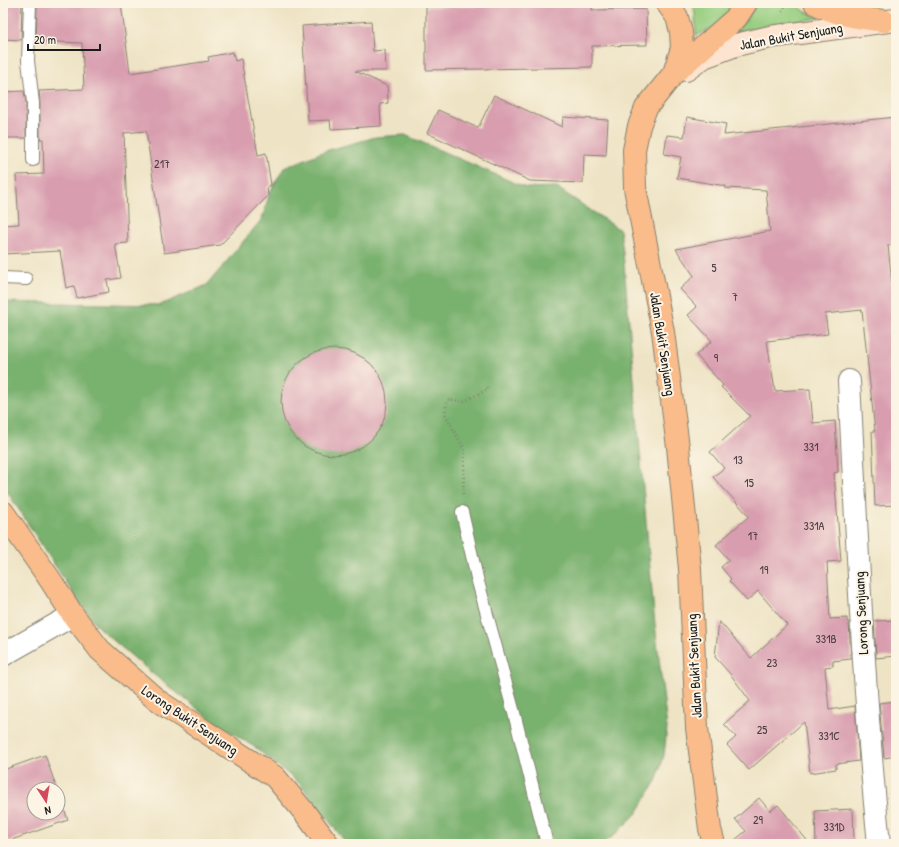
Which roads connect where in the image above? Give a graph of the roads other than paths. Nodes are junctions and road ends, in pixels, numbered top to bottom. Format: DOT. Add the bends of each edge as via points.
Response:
graph roads {
  1 [pos="30,3"];
  2 [pos="667,3"];
  3 [pos="746,3"];
  4 [pos="815,3"];
  5 [pos="890,20"];
  6 [pos="669,79"];
  7 [pos="33,160"];
  8 [pos="3,278"];
  9 [pos="26,279"];
  10 [pos="849,381"];
  11 [pos="3,512"];
  12 [pos="462,512"];
  13 [pos="73,615"];
  14 [pos="3,654"];
  15 [pos="328,844"];
  16 [pos="547,844"];
  17 [pos="714,844"];
  18 [pos="879,844"];
  1 -- 7 [label="lane" via="28,61 33,104"];
  2 -- 6 [label="main road" via="676,17 681,32 682,48"];
  3 -- 6 [label="main road" via="736,18"];
  4 -- 5 [label="main road" via="855,17"];
  5 -- 6 [label="main road, Jalan Bukit Senjuang" via="770,37 736,45 704,58"];
  6 -- 17 [label="main road, Jalan Bukit Senjuang" via="646,108 639,126 634,150 635,188 663,332 678,447 690,569 697,728"];
  8 -- 9 [label="lane"];
  10 -- 18 [label="street, Lorong Senjuang" via="861,628"];
  11 -- 13 [label="main road, Lorong Bukit Senjuang"];
  12 -- 16 [label="lane"];
  13 -- 14 [label="street"];
  13 -- 15 [label="main road, Lorong Bukit Senjuang" via="100,650 158,701 275,778"];
}
